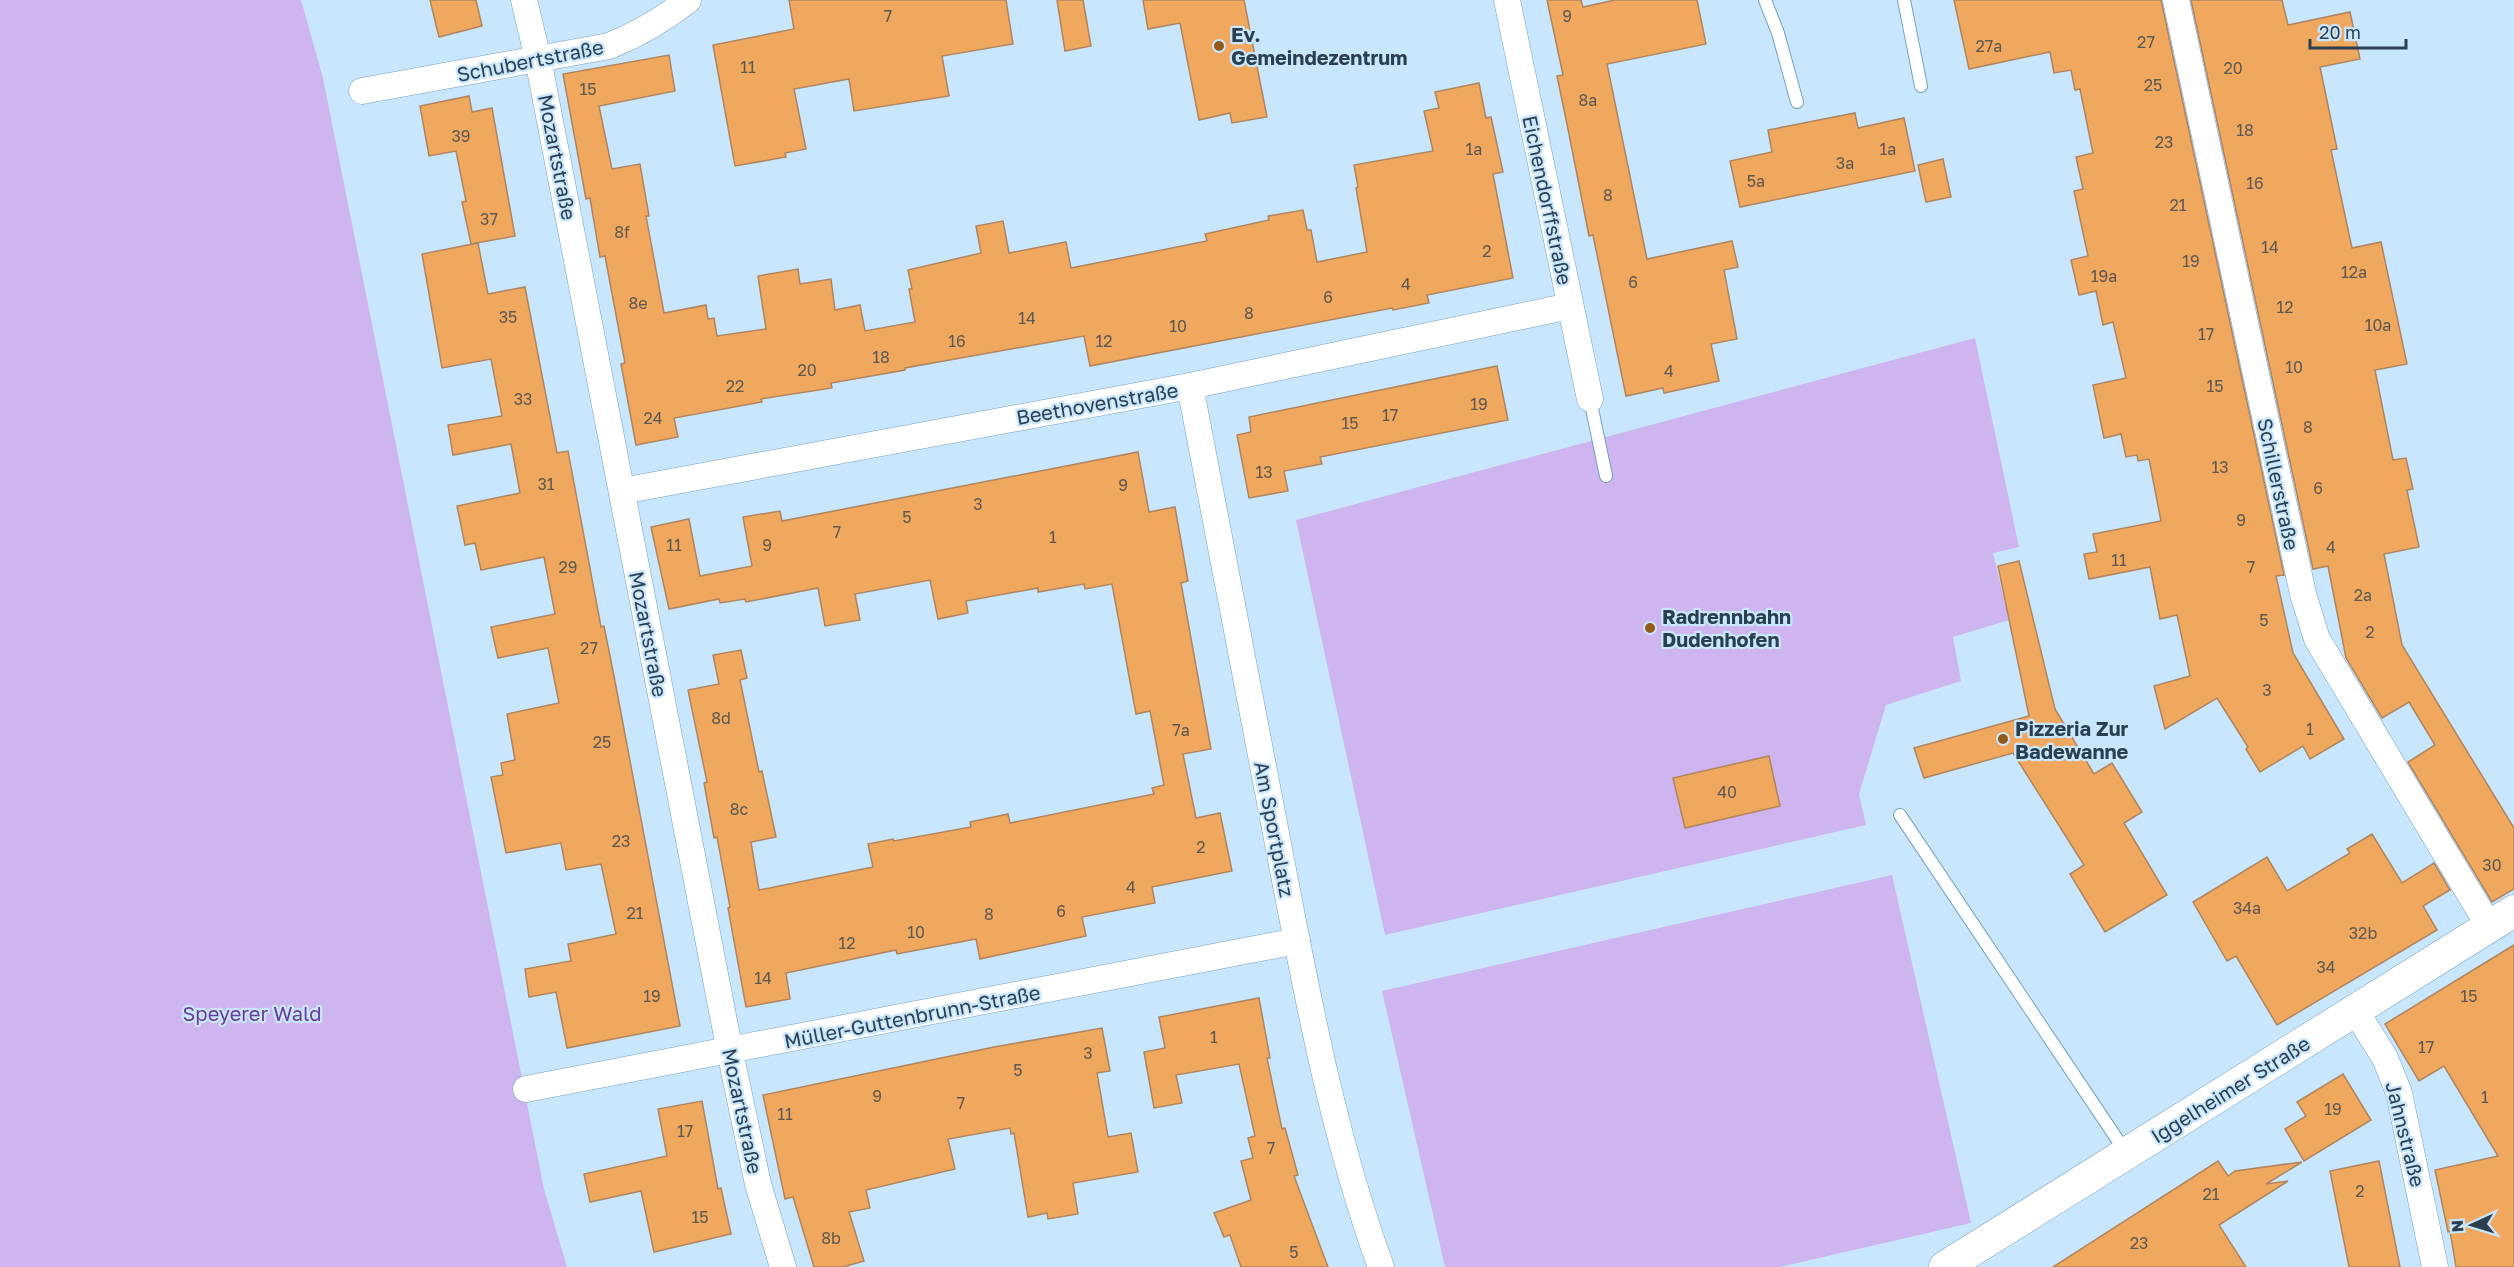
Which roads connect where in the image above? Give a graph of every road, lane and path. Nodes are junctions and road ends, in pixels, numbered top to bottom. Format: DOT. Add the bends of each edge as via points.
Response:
graph roads {
  1 [pos="524,0"];
  2 [pos="688,0"];
  3 [pos="1507,0"];
  4 [pos="1765,0"];
  5 [pos="1904,0"];
  6 [pos="2176,0"];
  7 [pos="538,59"];
  8 [pos="1921,86"];
  9 [pos="362,91"];
  10 [pos="1797,102"];
  11 [pos="1570,306"];
  12 [pos="1190,386"];
  13 [pos="1590,399"];
  14 [pos="1606,476"];
  15 [pos="622,491"];
  16 [pos="1900,815"];
  17 [pos="2501,918"];
  18 [pos="1297,941"];
  19 [pos="2355,1010"];
  20 [pos="730,1052"];
  21 [pos="526,1089"];
  22 [pos="2127,1155"];
  23 [pos="783,1267"];
  24 [pos="1381,1267"];
  25 [pos="1945,1267"];
  26 [pos="2435,1267"];
  1 -- 7 [label="street, Mozartstraße"];
  2 -- 7 [label="street, Schubertstraße" via="658,23 619,42"];
  3 -- 11 [label="street, Eichendorffstraße"];
  4 -- 10 [label="lane"];
  5 -- 8 [label="lane"];
  6 -- 17 [label="street, Schillerstraße" via="2303,594 2317,639"];
  7 -- 9 [label="street, Schubertstraße"];
  7 -- 15 [label="street, Mozartstraße"];
  11 -- 12 [label="street, Beethovenstraße"];
  11 -- 13 [label="street, Eichendorffstraße"];
  12 -- 15 [label="street, Beethovenstraße"];
  12 -- 18 [label="street, Am Sportplatz"];
  13 -- 14 [label="lane"];
  15 -- 20 [label="street, Mozartstraße"];
  16 -- 22 [label="lane"];
  17 -- 19 [label="street, Iggelheimer Straße"];
  18 -- 20 [label="street, Müller-Guttenbrunn-Straße"];
  18 -- 24 [label="street, Am Sportplatz" via="1341,1138"];
  19 -- 22 [label="street, Iggelheimer Straße"];
  19 -- 26 [label="street, Jahnstraße" via="2385,1058 2399,1093"];
  20 -- 21 [label="street, Müller-Guttenbrunn-Straße"];
  20 -- 23 [label="street, Mozartstraße" via="758,1184"];
  22 -- 25 [label="street, Iggelheimer Straße"];
}
